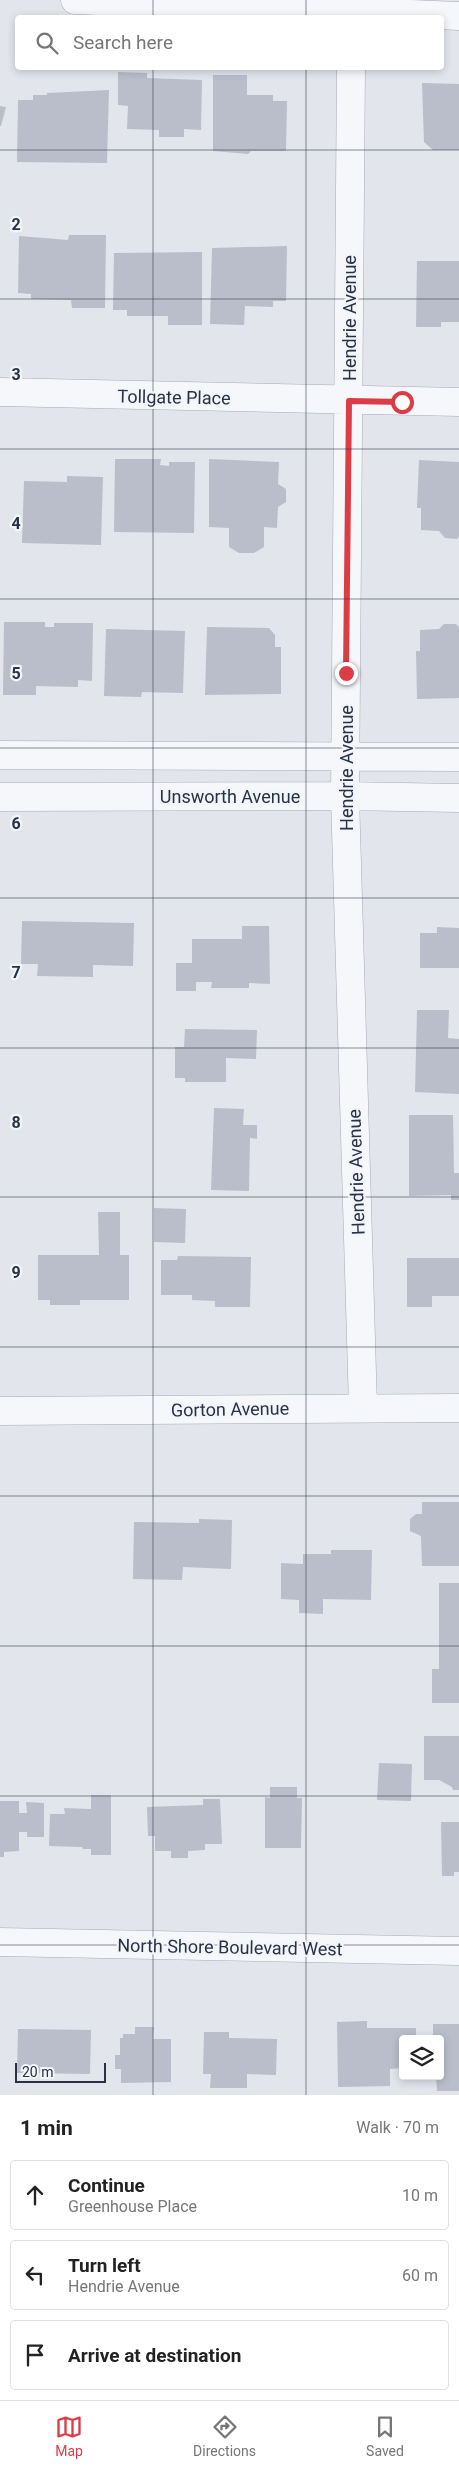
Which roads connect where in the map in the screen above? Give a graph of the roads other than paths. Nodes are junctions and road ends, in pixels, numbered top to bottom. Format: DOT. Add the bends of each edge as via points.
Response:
graph roads {
  1 [pos="75,0"];
  2 [pos="351,10"];
  3 [pos="441,15"];
  4 [pos="444,15"];
  5 [pos="459,16"];
  6 [pos="351,70"];
  7 [pos="0,392"];
  8 [pos="349,401"];
  9 [pos="459,402"];
  10 [pos="0,755"];
  11 [pos="345,755"];
  12 [pos="459,757"];
  13 [pos="345,796"];
  14 [pos="0,797"];
  15 [pos="459,798"];
  16 [pos="363,1407"];
  17 [pos="459,1408"];
  18 [pos="0,1411"];
  19 [pos="0,1942"];
  20 [pos="459,1951"];
  1 -- 2 [label="street"];
  2 -- 3 [label="street"];
  4 -- 5 [label="street"];
  6 -- 8 [label="street, Hendrie Avenue"];
  7 -- 8 [label="street, Tollgate Place"];
  8 -- 9 [label="street, Tollgate Place"];
  8 -- 11 [label="street, Hendrie Avenue"];
  10 -- 11 [label="street"];
  11 -- 12 [label="street"];
  11 -- 13 [label="street, Hendrie Avenue"];
  13 -- 14 [label="street, Unsworth Avenue"];
  13 -- 15 [label="street, Unsworth Avenue"];
  13 -- 16 [label="street, Hendrie Avenue"];
  16 -- 17 [label="street, Gorton Avenue"];
  16 -- 18 [label="street, Gorton Avenue"];
  19 -- 20 [label="street, North Shore Boulevard West"];
}
